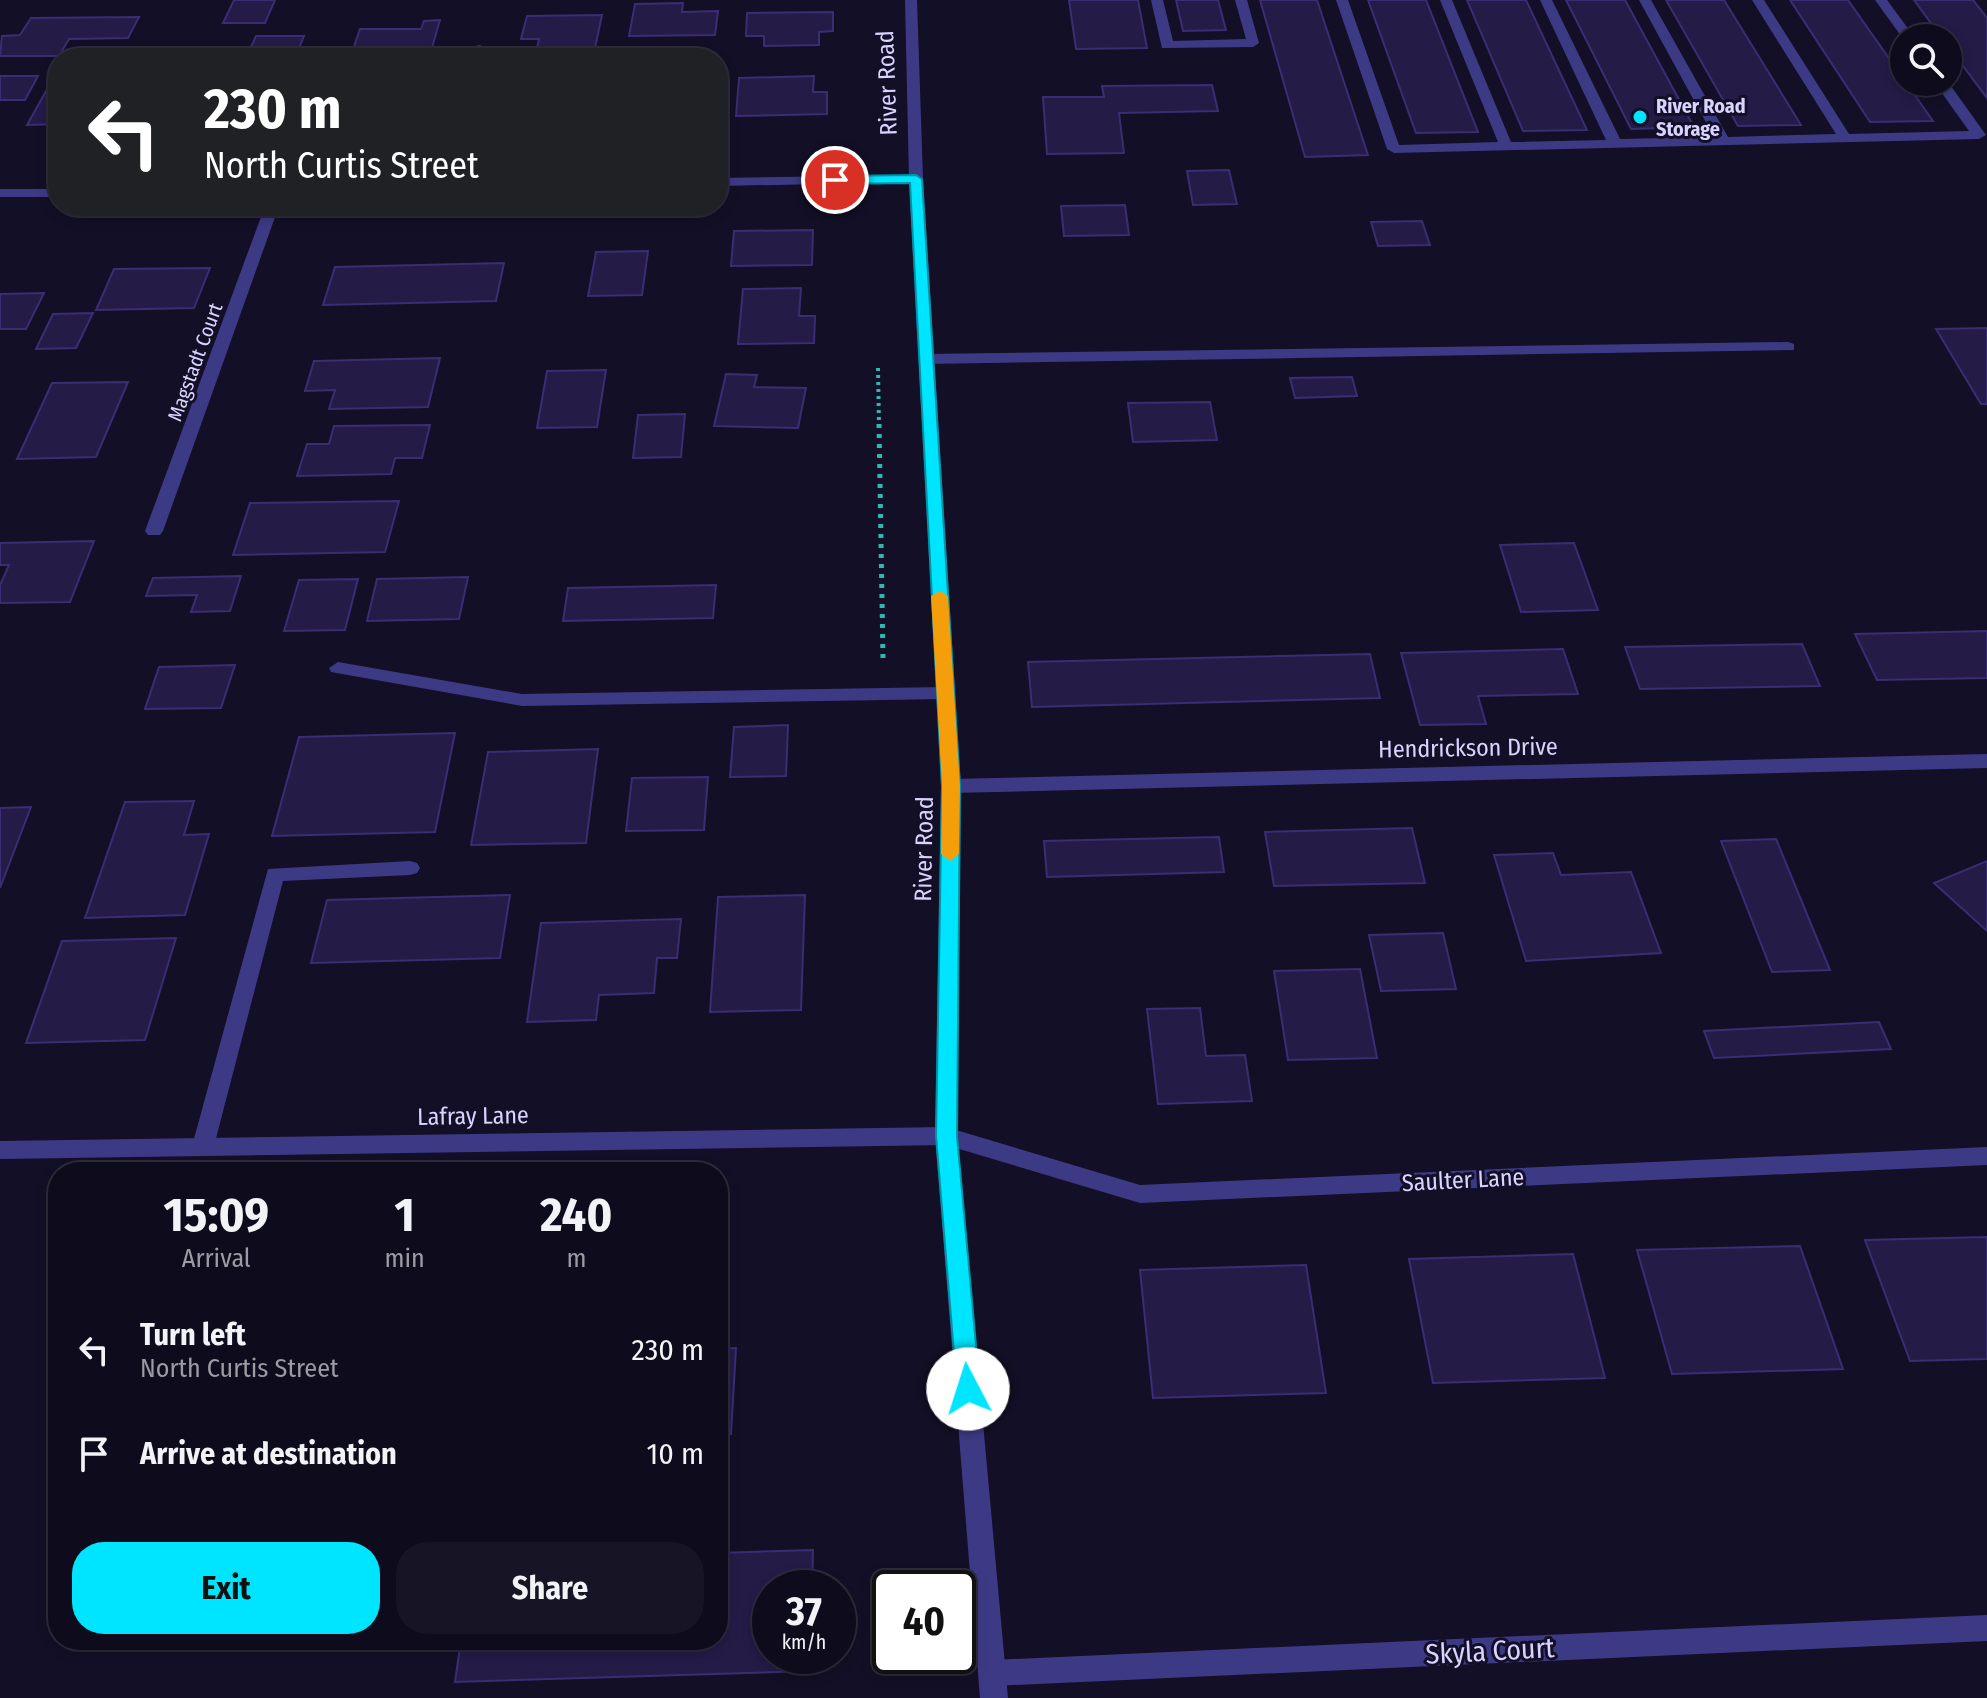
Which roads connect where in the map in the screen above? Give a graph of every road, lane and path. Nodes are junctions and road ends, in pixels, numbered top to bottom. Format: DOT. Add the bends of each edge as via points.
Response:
graph roads {
  1 [pos="911,0"];
  2 [pos="1157,0"];
  3 [pos="1241,0"];
  4 [pos="1342,0"];
  5 [pos="1446,0"];
  6 [pos="1546,0"];
  7 [pos="1645,0"];
  8 [pos="1758,0"];
  9 [pos="1881,0"];
  10 [pos="1899,24"];
  11 [pos="1951,96"];
  12 [pos="1845,138"];
  13 [pos="1723,141"];
  14 [pos="1615,144"];
  15 [pos="1506,146"];
  16 [pos="916,179"];
  17 [pos="728,182"];
  18 [pos="0,193"];
  19 [pos="48,193"];
  20 [pos="268,216"];
  21 [pos="1788,347"];
  22 [pos="926,359"];
  23 [pos="878,368"];
  24 [pos="154,531"];
  25 [pos="338,668"];
  26 [pos="945,693"];
  27 [pos="884,694"];
  28 [pos="1987,761"];
  29 [pos="951,786"];
  30 [pos="410,868"];
  31 [pos="946,1136"];
  32 [pos="203,1146"];
  33 [pos="0,1150"];
  34 [pos="1987,1156"];
  35 [pos="1987,1628"];
  36 [pos="994,1686"];
  1 -- 16 [label="street, River Road"];
  2 -- 3 [label="street" via="1167,45 1253,43"];
  4 -- 15 [label="street" via="1394,149"];
  5 -- 15 [label="street"];
  6 -- 14 [label="street"];
  7 -- 13 [label="street"];
  8 -- 12 [label="street"];
  9 -- 10 [label="street"];
  11 -- 12 [label="street" via="1979,135"];
  12 -- 13 [label="street"];
  13 -- 14 [label="street"];
  14 -- 15 [label="street"];
  16 -- 17 [label="street"];
  16 -- 22 [label="street, River Road"];
  18 -- 19 [label="street"];
  20 -- 24 [label="street, Magstadt Court"];
  21 -- 22 [label="street"];
  22 -- 26 [label="street, River Road"];
  23 -- 27 [label="path"];
  25 -- 27 [label="street" via="522,700"];
  26 -- 27 [label="street"];
  26 -- 29 [label="street, River Road"];
  28 -- 29 [label="street, Hendrickson Drive"];
  29 -- 31 [label="street, River Road"];
  30 -- 32 [label="street" via="275,874"];
  31 -- 32 [label="street, Lafray Lane"];
  31 -- 34 [label="street, Saulter Lane" via="1140,1194"];
  31 -- 36 [label="street, River Road"];
  32 -- 33 [label="street, Lafray Lane"];
  35 -- 36 [label="street, Skyla Court"];
}
